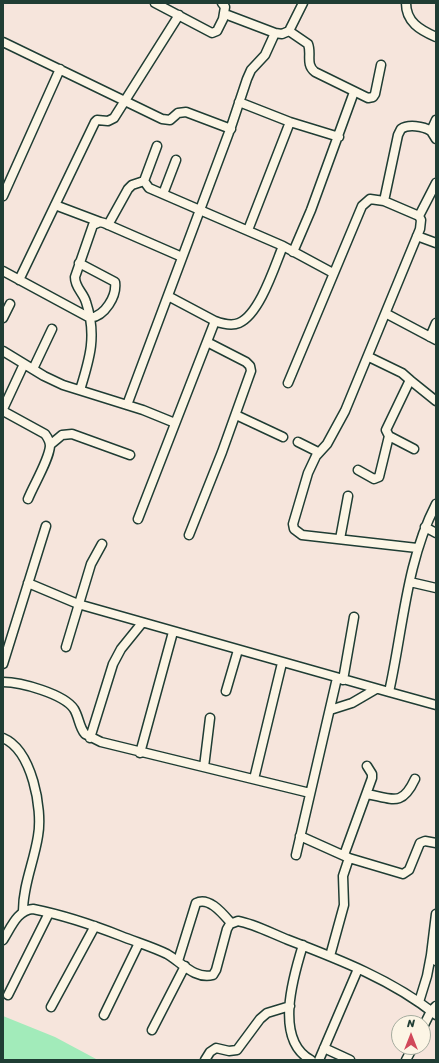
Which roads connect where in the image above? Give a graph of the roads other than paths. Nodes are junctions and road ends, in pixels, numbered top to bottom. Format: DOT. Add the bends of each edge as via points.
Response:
graph roads {
  1 [pos="156,3"];
  2 [pos="222,3"];
  3 [pos="303,3"];
  4 [pos="406,3"];
  5 [pos="225,14"];
  6 [pos="179,15"];
  7 [pos="289,31"];
  8 [pos="275,33"];
  9 [pos="436,37"];
  10 [pos="3,42"];
  11 [pos="381,65"];
  12 [pos="60,69"];
  13 [pos="354,92"];
  14 [pos="126,101"];
  15 [pos="239,102"];
  16 [pos="436,120"];
  17 [pos="290,122"];
  18 [pos="231,129"];
  19 [pos="431,131"];
  20 [pos="339,137"];
  21 [pos="436,139"];
  22 [pos="157,146"];
  23 [pos="176,160"];
  24 [pos="144,181"];
  25 [pos="436,183"];
  26 [pos="163,194"];
  27 [pos="3,196"];
  28 [pos="384,201"];
  29 [pos="55,205"];
  30 [pos="200,209"];
  31 [pos="419,216"];
  32 [pos="104,224"];
  33 [pos="248,230"];
  34 [pos="417,236"];
  35 [pos="436,243"];
  36 [pos="283,246"];
  37 [pos="293,252"];
  38 [pos="182,257"];
  39 [pos="80,263"];
  40 [pos="3,271"];
  41 [pos="333,273"];
  42 [pos="19,280"];
  43 [pos="168,296"];
  44 [pos="10,304"];
  45 [pos="386,314"];
  46 [pos="3,318"];
  47 [pos="90,318"];
  48 [pos="215,321"];
  49 [pos="436,323"];
  50 [pos="52,329"];
  51 [pos="433,339"];
  52 [pos="207,342"];
  53 [pos="3,351"];
  54 [pos="369,357"];
  55 [pos="24,364"];
  56 [pos="33,369"];
  57 [pos="410,380"];
  58 [pos="288,383"];
  59 [pos="80,390"];
  60 [pos="436,401"];
  61 [pos="127,405"];
  62 [pos="3,410"];
  63 [pos="236,415"];
  64 [pos="176,422"];
  65 [pos="389,436"];
  66 [pos="283,437"];
  67 [pos="298,442"];
  68 [pos="50,445"];
  69 [pos="414,449"];
  70 [pos="318,452"];
  71 [pos="130,455"];
  72 [pos="358,470"];
  73 [pos="348,496"];
  74 [pos="28,499"];
  75 [pos="436,504"];
  76 [pos="138,519"];
  77 [pos="46,526"];
  78 [pos="425,527"];
  79 [pos="436,533"];
  80 [pos="189,535"];
  81 [pos="340,539"];
  82 [pos="102,544"];
  83 [pos="416,554"];
  84 [pos="410,582"];
  85 [pos="28,583"];
  86 [pos="436,588"];
  87 [pos="78,604"];
  88 [pos="354,617"];
  89 [pos="142,623"];
  90 [pos="173,632"];
  91 [pos="66,647"];
  92 [pos="238,650"];
  93 [pos="282,663"];
  94 [pos="3,664"];
  95 [pos="340,679"];
  96 [pos="3,682"];
  97 [pos="376,689"];
  98 [pos="226,691"];
  99 [pos="388,692"];
  100 [pos="436,705"];
  101 [pos="330,710"];
  102 [pos="210,718"];
  103 [pos="3,738"];
  104 [pos="90,738"];
  105 [pos="140,753"];
  106 [pos="367,766"];
  107 [pos="204,767"];
  108 [pos="254,779"];
  109 [pos="415,779"];
  110 [pos="310,793"];
  111 [pos="367,794"];
  112 [pos="300,836"];
  113 [pos="436,843"];
  114 [pos="296,855"];
  115 [pos="346,856"];
  116 [pos="23,911"];
  117 [pos="49,913"];
  118 [pos="436,914"];
  119 [pos="231,923"];
  120 [pos="95,926"];
  121 [pos="3,940"];
  122 [pos="139,943"];
  123 [pos="303,945"];
  124 [pos="330,956"];
  125 [pos="433,958"];
  126 [pos="178,961"];
  127 [pos="185,966"];
  128 [pos="358,969"];
  129 [pos="8,995"];
  130 [pos="418,1002"];
  131 [pos="290,1006"];
  132 [pos="51,1007"];
  133 [pos="434,1011"];
  134 [pos="104,1015"];
  135 [pos="152,1030"];
  136 [pos="324,1048"];
  137 [pos="205,1060"];
  138 [pos="311,1060"];
  139 [pos="319,1060"];
  140 [pos="350,1060"];
  1 -- 6 [label="street"];
  2 -- 5 [label="street"];
  3 -- 7 [label="street"];
  4 -- 9 [label="street" via="406,12 414,25"];
  5 -- 6 [label="street" via="218,31 214,33"];
  5 -- 8 [label="street"];
  6 -- 14 [label="street"];
  7 -- 8 [label="street"];
  7 -- 13 [label="street" via="308,44 311,69"];
  8 -- 15 [label="street" via="265,55 251,70"];
  10 -- 12 [label="street"];
  11 -- 13 [label="street" via="373,97 368,98"];
  12 -- 14 [label="street"];
  12 -- 27 [label="street"];
  13 -- 20 [label="street"];
  14 -- 18 [label="street" via="165,120 170,120 178,112 182,112"];
  14 -- 29 [label="street" via="114,118 95,122"];
  15 -- 17 [label="street"];
  15 -- 18 [label="street"];
  16 -- 19 [label="street"];
  17 -- 20 [label="street"];
  17 -- 33 [label="street"];
  18 -- 30 [label="street"];
  19 -- 21 [label="street"];
  19 -- 28 [label="street" via="408,126 401,129"];
  20 -- 37 [label="street"];
  22 -- 24 [label="street"];
  23 -- 26 [label="street"];
  24 -- 26 [label="street" via="149,188"];
  24 -- 32 [label="street" via="128,188"];
  25 -- 31 [label="street"];
  26 -- 30 [label="street"];
  28 -- 31 [label="street"];
  28 -- 41 [label="street" via="370,199 362,206"];
  29 -- 32 [label="street"];
  29 -- 42 [label="street"];
  30 -- 33 [label="street"];
  30 -- 38 [label="street"];
  31 -- 34 [label="street" via="421,220"];
  32 -- 38 [label="street"];
  32 -- 39 [label="street" via="96,222 90,230"];
  33 -- 36 [label="street"];
  34 -- 35 [label="street"];
  34 -- 45 [label="street"];
  36 -- 37 [label="street"];
  36 -- 48 [label="street" via="253,312 240,322 223,324"];
  37 -- 41 [label="street"];
  38 -- 43 [label="street"];
  39 -- 47 [label="street" via="75,277 76,284 86,301"];
  39 -- 47 [label="street" via="115,282 115,290 105,310"];
  40 -- 42 [label="street"];
  41 -- 58 [label="street"];
  42 -- 47 [label="street"];
  43 -- 48 [label="street"];
  43 -- 61 [label="street"];
  44 -- 46 [label="street"];
  45 -- 51 [label="street"];
  45 -- 54 [label="street"];
  47 -- 59 [label="street" via="92,345"];
  48 -- 52 [label="street"];
  49 -- 51 [label="street"];
  50 -- 56 [label="street"];
  52 -- 63 [label="street" via="250,366 250,377"];
  52 -- 64 [label="street"];
  53 -- 55 [label="street"];
  54 -- 57 [label="street" via="402,373"];
  54 -- 70 [label="street" via="333,435"];
  55 -- 56 [label="street"];
  55 -- 62 [label="street"];
  56 -- 59 [label="street" via="63,385"];
  57 -- 60 [label="street"];
  57 -- 65 [label="street" via="386,427"];
  59 -- 61 [label="street"];
  61 -- 64 [label="street"];
  62 -- 68 [label="street" via="45,434"];
  63 -- 66 [label="street"];
  63 -- 80 [label="street"];
  64 -- 76 [label="street"];
  65 -- 69 [label="street"];
  65 -- 72 [label="street" via="379,477 374,479"];
  67 -- 70 [label="street"];
  68 -- 71 [label="street" via="62,435 72,434"];
  68 -- 74 [label="street"];
  70 -- 81 [label="street" via="304,483 293,519 294,529 302,535"];
  73 -- 81 [label="street"];
  75 -- 78 [label="street"];
  77 -- 85 [label="street"];
  78 -- 79 [label="street"];
  78 -- 83 [label="street"];
  81 -- 83 [label="street"];
  82 -- 87 [label="street" via="93,559"];
  83 -- 84 [label="street"];
  84 -- 86 [label="street"];
  84 -- 99 [label="street"];
  85 -- 87 [label="street"];
  85 -- 94 [label="street"];
  87 -- 89 [label="street"];
  87 -- 91 [label="street"];
  88 -- 95 [label="street"];
  89 -- 90 [label="street"];
  89 -- 104 [label="street" via="121,649 113,664"];
  90 -- 92 [label="street"];
  90 -- 105 [label="street"];
  92 -- 93 [label="street"];
  92 -- 98 [label="street"];
  93 -- 95 [label="street"];
  93 -- 108 [label="street"];
  95 -- 97 [label="street"];
  95 -- 101 [label="street"];
  96 -- 104 [label="street" via="37,689 67,700 74,709 82,731"];
  97 -- 99 [label="street"];
  97 -- 101 [label="street" via="352,703"];
  99 -- 100 [label="street"];
  101 -- 110 [label="street"];
  102 -- 107 [label="street"];
  103 -- 116 [label="street" via="24,756 29,764 39,815 38,836 25,885"];
  104 -- 105 [label="street"];
  105 -- 107 [label="street"];
  106 -- 111 [label="street" via="372,774"];
  107 -- 108 [label="street"];
  108 -- 110 [label="street"];
  109 -- 111 [label="street" via="406,795 398,799"];
  110 -- 112 [label="street"];
  111 -- 115 [label="street"];
  112 -- 114 [label="street"];
  112 -- 115 [label="street"];
  113 -- 115 [label="street" via="420,843 409,870 403,874 390,872"];
  115 -- 124 [label="street" via="343,876 344,905"];
  116 -- 117 [label="street" via="33,909"];
  116 -- 121 [label="street"];
  117 -- 120 [label="street"];
  117 -- 129 [label="street"];
  118 -- 125 [label="street"];
  119 -- 123 [label="street" via="241,922"];
  119 -- 126 [label="street" via="208,902 196,903"];
  119 -- 127 [label="street" via="227,928 213,975 202,976"];
  120 -- 122 [label="street"];
  120 -- 132 [label="street"];
  122 -- 126 [label="street"];
  122 -- 134 [label="street"];
  123 -- 124 [label="street"];
  123 -- 131 [label="street" via="293,980"];
  124 -- 128 [label="street"];
  125 -- 130 [label="street"];
  126 -- 127 [label="street"];
  127 -- 135 [label="street"];
  128 -- 130 [label="street"];
  128 -- 136 [label="street"];
  130 -- 133 [label="street"];
  131 -- 137 [label="street" via="267,1013 237,1050 216,1048"];
  131 -- 138 [label="street" via="294,1043 297,1050"];
  136 -- 139 [label="street"];
  136 -- 140 [label="street"];
}
